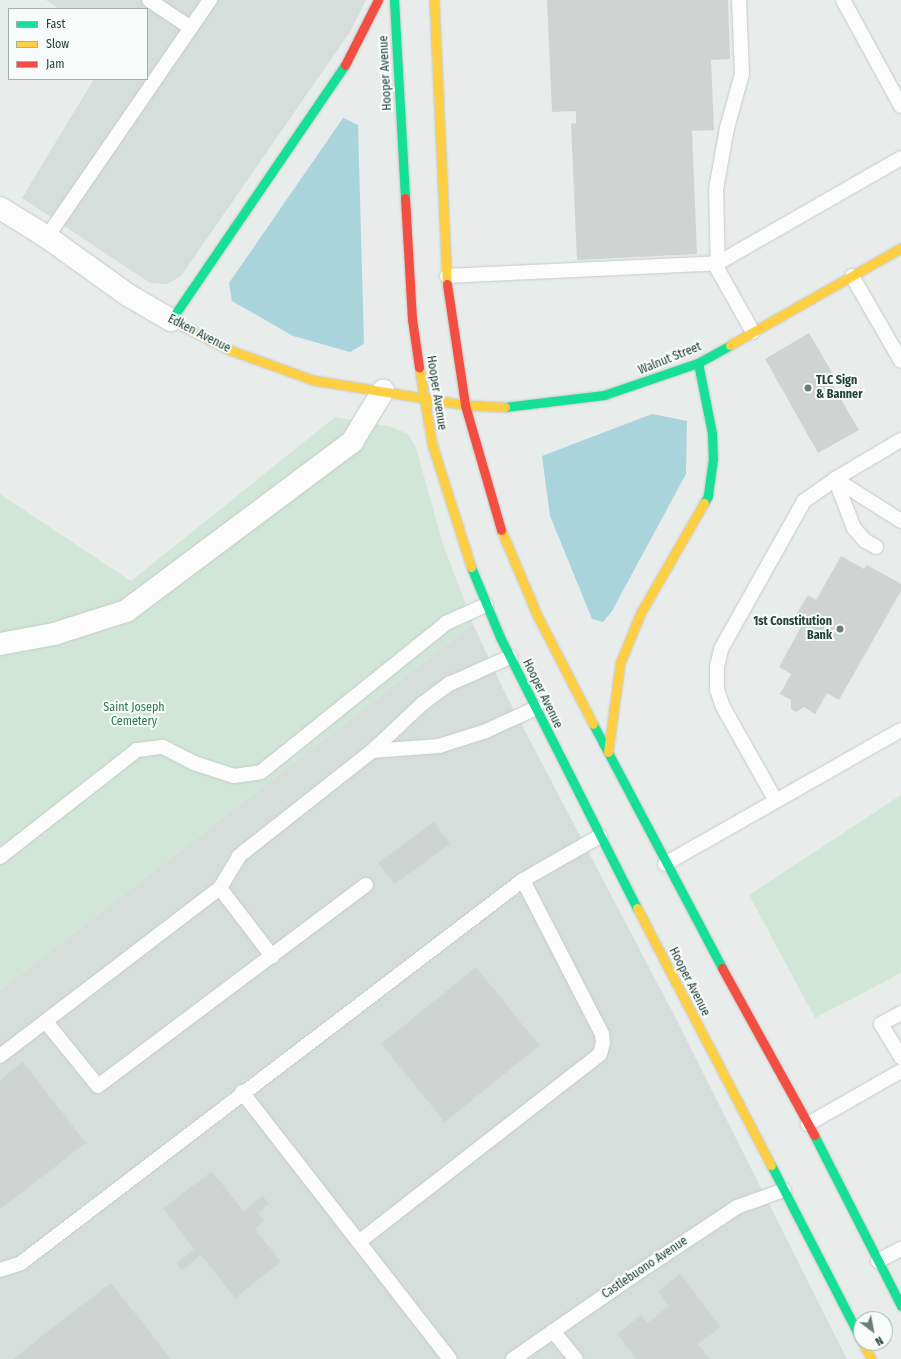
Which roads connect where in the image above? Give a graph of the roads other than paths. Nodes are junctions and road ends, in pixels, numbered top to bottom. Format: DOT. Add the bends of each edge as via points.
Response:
graph roads {
  1 [pos="149,0"];
  2 [pos="210,0"];
  3 [pos="378,0"];
  4 [pos="394,0"];
  5 [pos="434,0"];
  6 [pos="739,0"];
  7 [pos="843,0"];
  8 [pos="190,28"];
  9 [pos="901,106"];
  10 [pos="901,158"];
  11 [pos="0,208"];
  12 [pos="47,237"];
  13 [pos="901,248"];
  14 [pos="718,263"];
  15 [pos="447,276"];
  16 [pos="852,276"];
  17 [pos="171,320"];
  18 [pos="753,332"];
  19 [pos="901,361"];
  20 [pos="698,363"];
  21 [pos="383,391"];
  22 [pos="423,398"];
  23 [pos="465,405"];
  24 [pos="901,440"];
  25 [pos="835,479"];
  26 [pos="901,521"];
  27 [pos="876,547"];
  28 [pos="486,605"];
  29 [pos="0,644"];
  30 [pos="510,657"];
  31 [pos="536,708"];
  32 [pos="901,730"];
  33 [pos="372,751"];
  34 [pos="608,752"];
  35 [pos="776,801"];
  36 [pos="600,836"];
  37 [pos="0,857"];
  38 [pos="665,864"];
  39 [pos="523,880"];
  40 [pos="366,885"];
  41 [pos="220,888"];
  42 [pos="272,956"];
  43 [pos="901,1013"];
  44 [pos="46,1022"];
  45 [pos="0,1056"];
  46 [pos="901,1057"];
  47 [pos="901,1071"];
  48 [pos="242,1092"];
  49 [pos="808,1124"];
  50 [pos="784,1190"];
  51 [pos="360,1241"];
  52 [pos="901,1248"];
  53 [pos="878,1261"];
  54 [pos="0,1270"];
  55 [pos="901,1306"];
  56 [pos="853,1324"];
  57 [pos="553,1331"];
  58 [pos="450,1359"];
  59 [pos="513,1359"];
  60 [pos="576,1359"];
  1 -- 8 [label="lane"];
  2 -- 8 [label="lane"];
  3 -- 17 [label="main road" via="351,55"];
  4 -- 22 [label="main road, Hooper Avenue" via="412,319"];
  5 -- 15 [label="main road, Hooper Avenue"];
  6 -- 14 [label="lane" via="742,74 727,128 716,189"];
  7 -- 9 [label="lane"];
  8 -- 12 [label="lane"];
  10 -- 14 [label="lane"];
  11 -- 12 [label="street, Edken Avenue"];
  12 -- 17 [label="street, Edken Avenue" via="128,295"];
  13 -- 16 [label="main road, Walnut Street"];
  14 -- 15 [label="lane"];
  14 -- 18 [label="lane" via="718,270"];
  15 -- 23 [label="main road, Hooper Avenue" via="456,363"];
  16 -- 18 [label="main road, Walnut Street"];
  16 -- 19 [label="lane"];
  17 -- 21 [label="main road, Edken Avenue" via="230,350 313,380"];
  18 -- 20 [label="main road, Walnut Street"];
  20 -- 23 [label="main road, Walnut Street" via="604,395 514,407"];
  20 -- 34 [label="main road" via="712,432 713,459 708,496 641,612 620,663"];
  21 -- 22 [label="main road, Edken Avenue"];
  21 -- 29 [label="street" via="352,442 126,611 54,634"];
  22 -- 23 [label="main road, Walnut Street"];
  22 -- 28 [label="main road, Hooper Avenue" via="435,452 473,574"];
  23 -- 34 [label="main road, Hooper Avenue" via="503,537 538,617"];
  24 -- 25 [label="lane"];
  25 -- 26 [label="lane"];
  25 -- 27 [label="lane" via="854,528 864,540"];
  25 -- 35 [label="lane" via="804,501 721,649 717,667 717,690 723,707"];
  28 -- 30 [label="main road, Hooper Avenue"];
  28 -- 37 [label="lane" via="446,623 261,772 234,776 194,763 163,747 137,750"];
  30 -- 31 [label="main road, Hooper Avenue"];
  30 -- 33 [label="lane" via="449,684 422,704"];
  31 -- 33 [label="lane" via="486,731 439,746"];
  31 -- 36 [label="main road, Hooper Avenue"];
  32 -- 35 [label="lane"];
  33 -- 41 [label="lane" via="239,856"];
  34 -- 38 [label="main road, Hooper Avenue"];
  35 -- 38 [label="lane"];
  36 -- 39 [label="lane"];
  36 -- 50 [label="main road, Hooper Avenue"];
  38 -- 49 [label="main road, Hooper Avenue"];
  39 -- 48 [label="lane"];
  39 -- 51 [label="lane" via="602,1034 600,1054"];
  40 -- 42 [label="lane"];
  41 -- 42 [label="lane"];
  41 -- 44 [label="lane"];
  42 -- 44 [label="lane" via="98,1086"];
  43 -- 46 [label="lane" via="882,1024"];
  44 -- 45 [label="lane"];
  47 -- 49 [label="lane"];
  48 -- 51 [label="lane"];
  48 -- 54 [label="lane" via="21,1263"];
  49 -- 53 [label="main road, Hooper Avenue"];
  50 -- 56 [label="main road, Hooper Avenue"];
  50 -- 57 [label="lane, Castlebuono Avenue" via="737,1208"];
  51 -- 58 [label="lane"];
  52 -- 53 [label="lane"];
  53 -- 55 [label="main road, Hooper Avenue"];
  57 -- 59 [label="lane, Castlebuono Avenue"];
  57 -- 60 [label="lane"];
}
